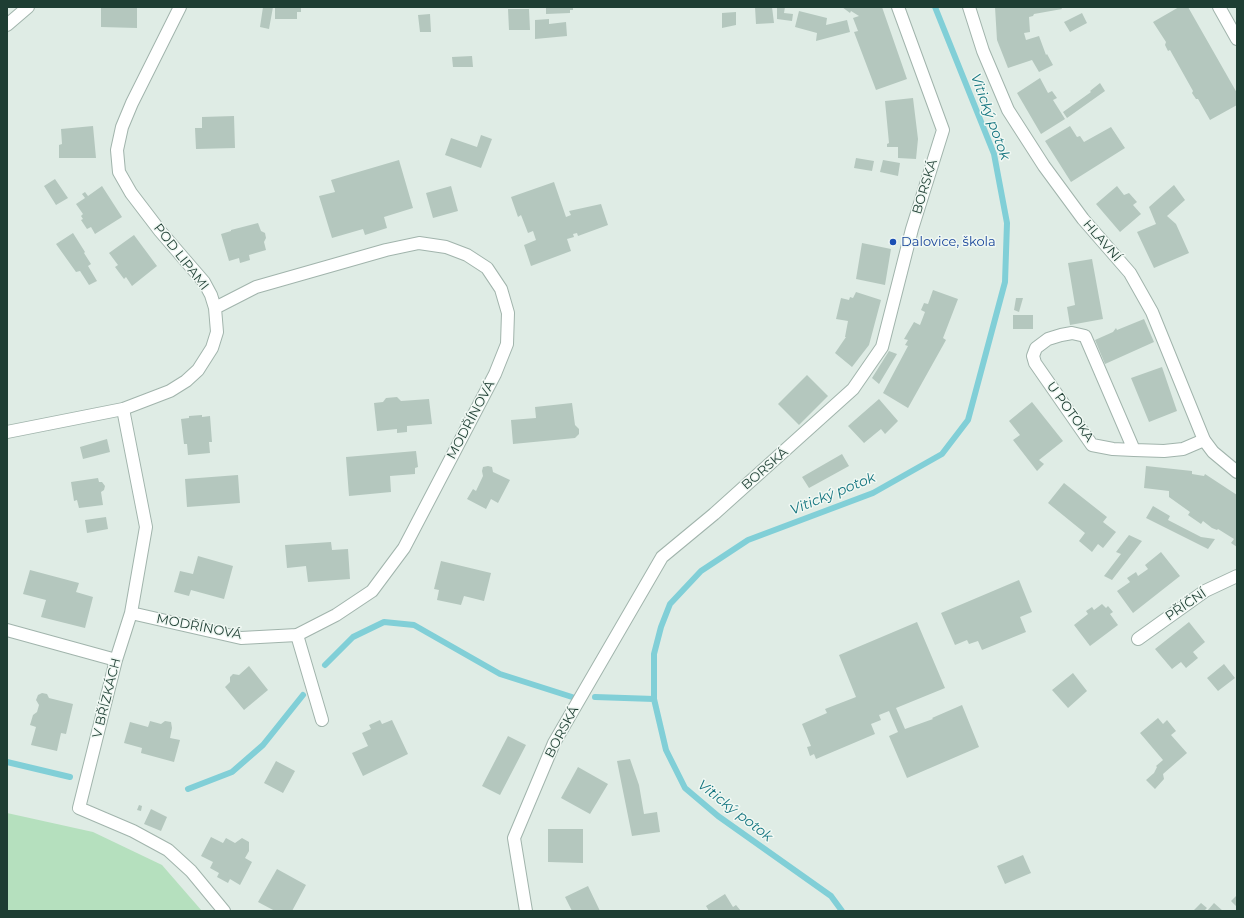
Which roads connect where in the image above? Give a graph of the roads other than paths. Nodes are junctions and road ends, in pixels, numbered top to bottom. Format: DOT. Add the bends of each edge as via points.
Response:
graph roads {
  1 [pos="28,7"];
  2 [pos="180,7"];
  3 [pos="898,7"];
  4 [pos="969,7"];
  5 [pos="1219,7"];
  6 [pos="7,26"];
  7 [pos="1237,39"];
  8 [pos="215,308"];
  9 [pos="123,409"];
  10 [pos="7,432"];
  11 [pos="1204,440"];
  12 [pos="1134,450"];
  13 [pos="1237,472"];
  14 [pos="1237,576"];
  15 [pos="131,613"];
  16 [pos="7,630"];
  17 [pos="297,635"];
  18 [pos="1138,639"];
  19 [pos="116,660"];
  20 [pos="322,720"];
  21 [pos="224,911"];
  22 [pos="526,911"];
  1 -- 6 [label="street"];
  2 -- 8 [label="street, POD LIPAMI" via="122,127 117,150 119,172 131,193 160,231 204,282"];
  3 -- 22 [label="street, BORSKÁ" via="943,130 912,230 882,347 853,389 662,558 554,743 514,838"];
  4 -- 11 [label="street, HLAVNÍ" via="983,51 1008,110 1078,213 1130,273 1152,312"];
  5 -- 7 [label="street"];
  8 -- 9 [label="street, POD LIPAMI" via="217,332 212,348 198,370 170,391"];
  8 -- 17 [label="street, MODŘÍNOVÁ" via="256,287 386,250 419,244 446,246 487,268 501,289 508,313 507,344 495,374 404,548 372,590 336,615"];
  9 -- 10 [label="street, POD LIPAMI"];
  9 -- 15 [label="street, V BŘÍZKÁCH" via="146,527"];
  11 -- 12 [label="street, U POTOKA" via="1183,449 1164,452"];
  11 -- 13 [label="street, HLAVNÍ" via="1213,452"];
  12 -- 12 [label="street, U POTOKA" via="1085,336 1072,333 1048,339 1036,348 1033,356 1035,363 1092,445"];
  14 -- 18 [label="street, PŘÍČNÍ" via="1205,591"];
  15 -- 17 [label="street, MODŘÍNOVÁ" via="241,638"];
  15 -- 19 [label="street, V BŘÍZKÁCH"];
  16 -- 19 [label="street"];
  17 -- 20 [label="street"];
  19 -- 21 [label="street, V BŘÍZKÁCH" via="79,808 133,831 168,850 191,871"];
}
